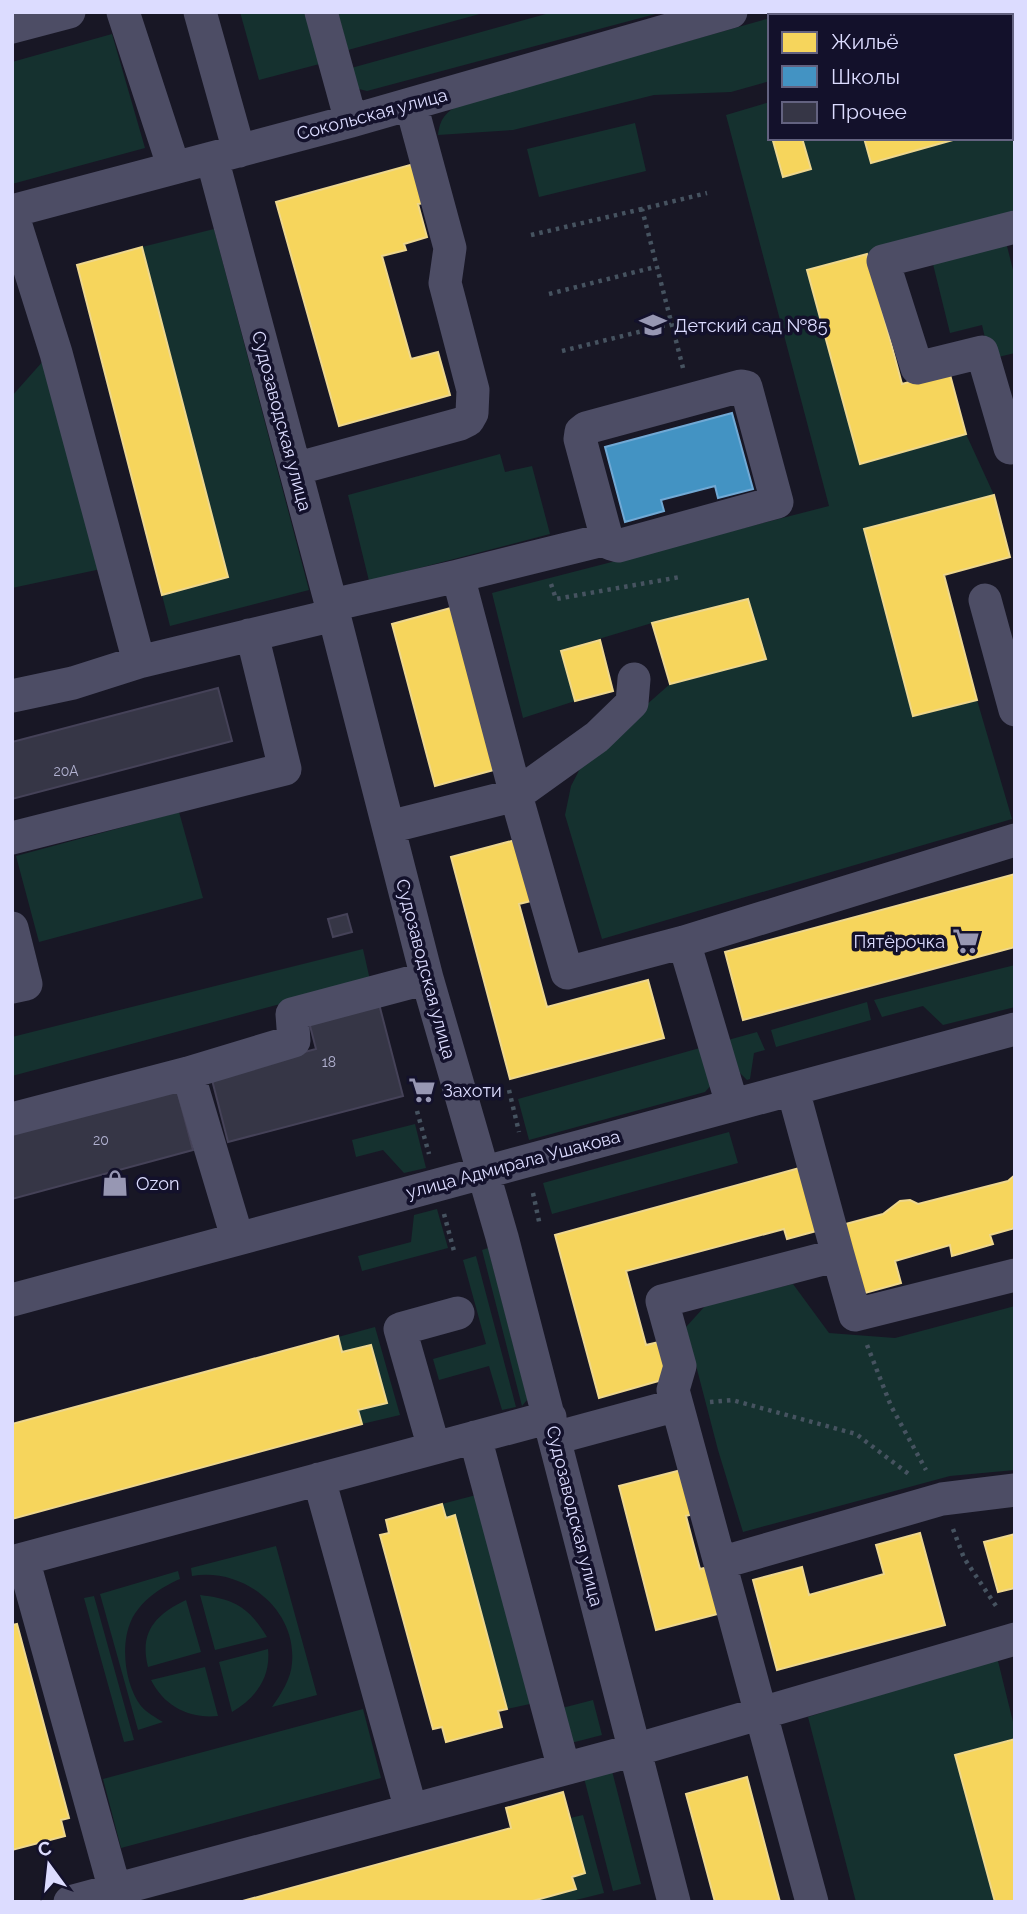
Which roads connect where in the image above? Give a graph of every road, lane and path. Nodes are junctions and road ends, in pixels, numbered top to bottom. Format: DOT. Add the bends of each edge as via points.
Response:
graph roads {
  1 [pos="68,12"];
  2 [pos="123,12"];
  3 [pos="200,12"];
  4 [pos="321,12"];
  5 [pos="731,12"];
  6 [pos="12,27"];
  7 [pos="411,104"];
  8 [pos="351,121"];
  9 [pos="225,155"];
  10 [pos="174,168"];
  11 [pos="707,193"];
  12 [pos="642,209"];
  13 [pos="12,212"];
  14 [pos="1015,227"];
  15 [pos="531,235"];
  16 [pos="656,267"];
  17 [pos="549,294"];
  18 [pos="671,324"];
  19 [pos="562,351"];
  20 [pos="692,399"];
  21 [pos="1015,447"];
  22 [pos="295,469"];
  23 [pos="607,539"];
  24 [pos="543,556"];
  25 [pos="458,576"];
  26 [pos="680,577"];
  27 [pos="985,600"];
  28 [pos="333,610"];
  29 [pos="249,635"];
  30 [pos="139,662"];
  31 [pos="634,679"];
  32 [pos="12,696"];
  33 [pos="1015,710"];
  34 [pos="516,795"];
  35 [pos="389,827"];
  36 [pos="12,838"];
  37 [pos="1015,839"];
  38 [pos="12,928"];
  39 [pos="684,942"];
  40 [pos="427,978"];
  41 [pos="12,987"];
  42 [pos="1015,1029"];
  43 [pos="188,1073"];
  44 [pos="509,1090"];
  45 [pos="793,1090"];
  46 [pos="732,1104"];
  47 [pos="417,1111"];
  48 [pos="12,1119"];
  49 [pos="522,1143"];
  50 [pos="433,1166"];
  51 [pos="483,1172"];
  52 [pos="533,1194"];
  53 [pos="442,1209"];
  54 [pos="540,1226"];
  55 [pos="237,1237"];
  56 [pos="454,1251"];
  57 [pos="838,1255"];
  58 [pos="1015,1275"];
  59 [pos="12,1300"];
  60 [pos="458,1313"];
  61 [pos="855,1315"];
  62 [pos="677,1405"];
  63 [pos="552,1428"];
  64 [pos="475,1437"];
  65 [pos="434,1448"];
  66 [pos="320,1479"];
  67 [pos="1015,1490"];
  68 [pos="942,1499"];
  69 [pos="18,1560"];
  70 [pos="720,1563"];
  71 [pos="1008,1626"];
  72 [pos="760,1712"];
  73 [pos="635,1750"];
  74 [pos="564,1769"];
  75 [pos="411,1810"];
  76 [pos="115,1890"];
  77 [pos="70,1902"];
  78 [pos="674,1902"];
  79 [pos="812,1902"];
  1 -- 6 [label="street"];
  2 -- 10 [label="street"];
  3 -- 9 [label="street, Судозаводская улица"];
  4 -- 8 [label="street"];
  5 -- 7 [label="street, Сокольская улица"];
  7 -- 8 [label="street, Сокольская улица"];
  7 -- 22 [label="street" via="450,248 445,284 473,390 471,414 460,424"];
  8 -- 9 [label="street, Сокольская улица"];
  9 -- 10 [label="street, Сокольская улица"];
  9 -- 22 [label="street, Судозаводская улица"];
  10 -- 13 [label="street, Сокольская улица"];
  11 -- 12 [label="path"];
  12 -- 15 [label="path"];
  12 -- 16 [label="path"];
  13 -- 30 [label="street" via="56,353"];
  14 -- 21 [label="street" via="883,261 916,368 982,352 1010,448"];
  16 -- 17 [label="path"];
  16 -- 18 [label="path"];
  18 -- 19 [label="path"];
  18 -- 20 [label="path"];
  20 -- 23 [label="street" via="581,432"];
  20 -- 23 [label="street" via="746,387 777,502 618,546"];
  22 -- 28 [label="street, Судозаводская улица"];
  23 -- 24 [label="street"];
  24 -- 25 [label="street"];
  24 -- 26 [label="path" via="556,599"];
  25 -- 28 [label="street"];
  25 -- 34 [label="street"];
  27 -- 33 [label="street"];
  28 -- 29 [label="street"];
  28 -- 35 [label="street, Судозаводская улица"];
  29 -- 30 [label="street"];
  29 -- 36 [label="street" via="285,769"];
  30 -- 32 [label="street"];
  31 -- 34 [label="street" via="632,704 597,737"];
  34 -- 35 [label="street"];
  34 -- 39 [label="street" via="567,973"];
  35 -- 40 [label="street, Судозаводская улица"];
  37 -- 39 [label="street"];
  38 -- 41 [label="street" via="26,984"];
  39 -- 46 [label="street"];
  40 -- 43 [label="street" via="292,1014 294,1041"];
  40 -- 51 [label="street, Судозаводская улица"];
  42 -- 45 [label="street, улица Адмирала Ушакова"];
  43 -- 48 [label="street"];
  43 -- 55 [label="street"];
  44 -- 49 [label="path"];
  45 -- 46 [label="street, улица Адмирала Ушакова"];
  45 -- 57 [label="street"];
  46 -- 51 [label="street, улица Адмирала Ушакова"];
  47 -- 50 [label="path"];
  51 -- 55 [label="street, улица Адмирала Ушакова"];
  51 -- 63 [label="street, Судозаводская улица"];
  52 -- 54 [label="path"];
  53 -- 56 [label="path"];
  55 -- 59 [label="street, улица Адмирала Ушакова"];
  57 -- 61 [label="street"];
  57 -- 62 [label="street" via="662,1301 680,1366 673,1390"];
  58 -- 61 [label="street"];
  60 -- 65 [label="street" via="400,1329"];
  61 -- 68 [label="path" via="891,1406"];
  62 -- 63 [label="street"];
  62 -- 68 [label="path" via="732,1400 856,1434"];
  62 -- 70 [label="street"];
  63 -- 64 [label="street"];
  63 -- 73 [label="street, Судозаводская улица"];
  64 -- 65 [label="street"];
  64 -- 74 [label="street"];
  65 -- 66 [label="street"];
  66 -- 69 [label="street"];
  66 -- 75 [label="street"];
  67 -- 68 [label="street"];
  68 -- 70 [label="street"];
  68 -- 71 [label="path" via="964,1558"];
  69 -- 76 [label="street"];
  70 -- 72 [label="street"];
  71 -- 72 [label="street"];
  72 -- 73 [label="street"];
  72 -- 79 [label="street"];
  73 -- 74 [label="street"];
  73 -- 78 [label="street, Судозаводская улица"];
  74 -- 75 [label="street"];
  75 -- 76 [label="street"];
  76 -- 77 [label="street"];
}
